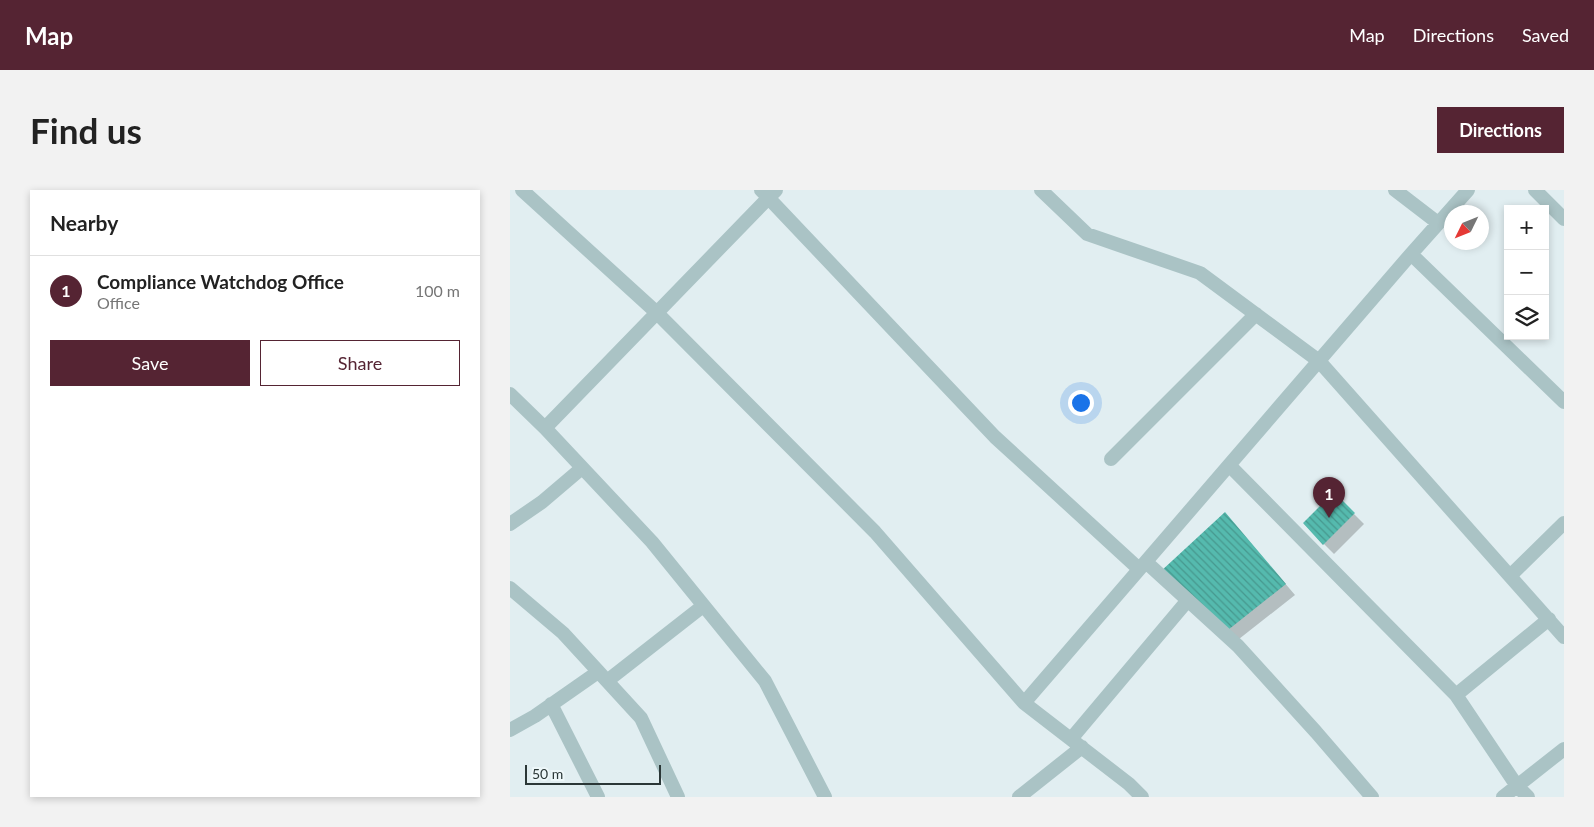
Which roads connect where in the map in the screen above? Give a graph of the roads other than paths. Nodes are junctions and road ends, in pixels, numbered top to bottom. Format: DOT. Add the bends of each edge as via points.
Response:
graph roads {
  1 [pos="522,190"];
  2 [pos="1041,190"];
  3 [pos="1396,190"];
  4 [pos="1468,190"];
  5 [pos="1536,190"];
  6 [pos="769,193"];
  7 [pos="1564,219"];
  8 [pos="1438,223"];
  9 [pos="1411,254"];
  10 [pos="656,312"];
  11 [pos="1256,314"];
  12 [pos="1319,361"];
  13 [pos="510,394"];
  14 [pos="1564,402"];
  15 [pos="545,428"];
  16 [pos="1110,459"];
  17 [pos="1229,465"];
  18 [pos="582,468"];
  19 [pos="1564,523"];
  20 [pos="510,524"];
  21 [pos="1143,565"];
  22 [pos="1510,576"];
  23 [pos="510,588"];
  24 [pos="1188,600"];
  25 [pos="704,606"];
  26 [pos="1549,619"];
  27 [pos="1564,637"];
  28 [pos="603,676"];
  29 [pos="1456,695"];
  30 [pos="1024,703"];
  31 [pos="551,704"];
  32 [pos="510,730"];
  33 [pos="1076,743"];
  34 [pos="1564,749"];
  35 [pos="1517,786"];
  36 [pos="598,797"];
  37 [pos="678,797"];
  38 [pos="825,797"];
  39 [pos="1019,797"];
  40 [pos="1142,797"];
  41 [pos="1372,797"];
  42 [pos="1503,797"];
  43 [pos="1528,797"];
  1 -- 10 [label="street"];
  2 -- 11 [label="street" via="1087,234 1200,273"];
  3 -- 8 [label="street"];
  4 -- 8 [label="street"];
  5 -- 7 [label="street"];
  6 -- 10 [label="street"];
  6 -- 21 [label="street" via="995,437"];
  8 -- 9 [label="street"];
  9 -- 12 [label="street"];
  9 -- 14 [label="street"];
  10 -- 15 [label="street"];
  10 -- 30 [label="street" via="875,532"];
  11 -- 12 [label="street"];
  11 -- 16 [label="street"];
  12 -- 17 [label="street"];
  12 -- 22 [label="street"];
  13 -- 15 [label="street"];
  15 -- 18 [label="street"];
  17 -- 21 [label="street"];
  17 -- 29 [label="street"];
  18 -- 20 [label="street"];
  18 -- 25 [label="street" via="652,542"];
  19 -- 22 [label="street"];
  21 -- 24 [label="street"];
  21 -- 30 [label="street"];
  22 -- 26 [label="street"];
  23 -- 28 [label="street" via="563,633"];
  24 -- 33 [label="street"];
  24 -- 41 [label="street" via="1238,646"];
  25 -- 28 [label="street"];
  25 -- 38 [label="street" via="764,681"];
  26 -- 27 [label="street"];
  26 -- 29 [label="street"];
  28 -- 31 [label="street"];
  28 -- 37 [label="street" via="641,718"];
  29 -- 35 [label="street"];
  30 -- 33 [label="street"];
  31 -- 32 [label="street"];
  31 -- 36 [label="street"];
  33 -- 39 [label="street"];
  33 -- 40 [label="street"];
  34 -- 35 [label="street"];
  35 -- 42 [label="street"];
  35 -- 43 [label="street"];
}
